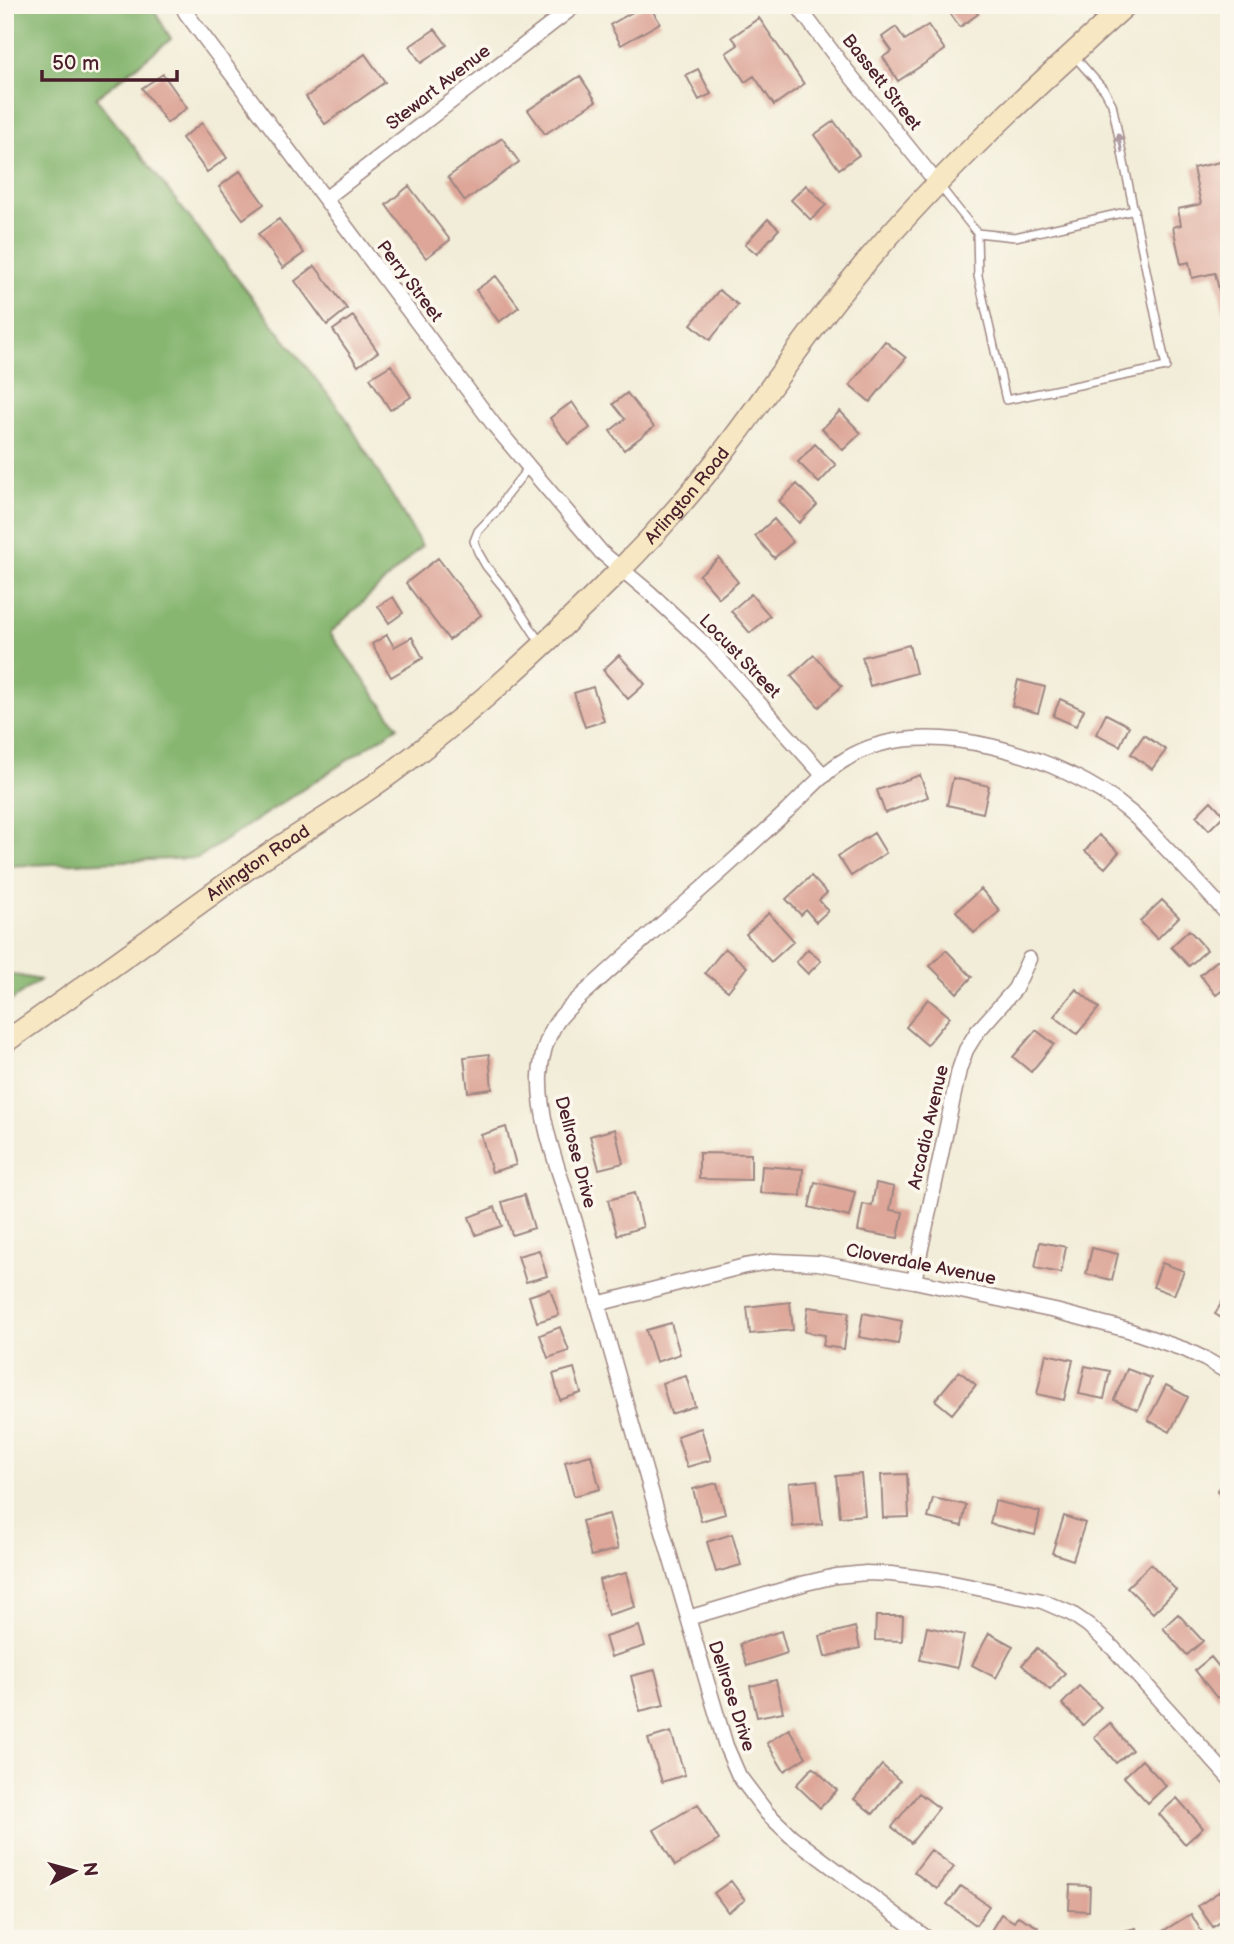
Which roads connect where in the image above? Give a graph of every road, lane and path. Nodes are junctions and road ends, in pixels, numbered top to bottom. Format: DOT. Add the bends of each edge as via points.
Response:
graph roads {
  1 [pos="182,5"];
  2 [pos="576,5"];
  3 [pos="797,5"];
  4 [pos="1126,5"];
  5 [pos="1072,54"];
  6 [pos="937,183"];
  7 [pos="325,199"];
  8 [pos="1135,210"];
  9 [pos="976,233"];
  10 [pos="529,467"];
  11 [pos="620,570"];
  12 [pos="542,646"];
  13 [pos="824,776"];
  14 [pos="1229,916"];
  15 [pos="1029,959"];
  16 [pos="5,1042"];
  17 [pos="914,1281"];
  18 [pos="597,1304"];
  19 [pos="1229,1373"];
  20 [pos="688,1618"];
  21 [pos="1229,1778"];
  22 [pos="928,1939"];
  1 -- 7 [label="street, Perry Street"];
  2 -- 7 [label="street, Stewart Avenue"];
  3 -- 6 [label="street, Bassett Street"];
  4 -- 5 [label="main road, Arlington Road"];
  5 -- 6 [label="main road, Arlington Road"];
  8 -- 5 [label="lane, one-way" via="1112,104"];
  6 -- 9 [label="lane"];
  6 -- 11 [label="main road, Arlington Road" via="858,271 732,441"];
  7 -- 10 [label="street, Perry Street"];
  8 -- 9 [label="lane" via="1015,237"];
  8 -- 9 [label="lane" via="1166,367 1006,400 978,276"];
  10 -- 11 [label="street, Perry Street"];
  10 -- 12 [label="lane" via="474,541 486,566"];
  11 -- 12 [label="main road, Arlington Road"];
  11 -- 13 [label="street, Locust Street" via="713,652"];
  12 -- 16 [label="main road, Arlington Road" via="394,771"];
  13 -- 14 [label="street, Dellrose Drive" via="871,747 926,737 1031,758 1091,785 1130,812"];
  13 -- 18 [label="street, Dellrose Drive" via="564,1012 544,1048 540,1093 544,1119"];
  15 -- 17 [label="street, Arcadia Avenue" via="1015,989 977,1032 962,1060"];
  17 -- 18 [label="street, Cloverdale Avenue" via="818,1263 775,1261"];
  17 -- 19 [label="street, Cloverdale Avenue" via="1128,1330 1186,1350"];
  18 -- 20 [label="street, Dellrose Drive"];
  20 -- 21 [label="street" via="806,1583 866,1573 938,1580 1042,1601 1080,1619 1113,1648"];
  20 -- 22 [label="street, Dellrose Drive" via="739,1776 791,1836"];
}
